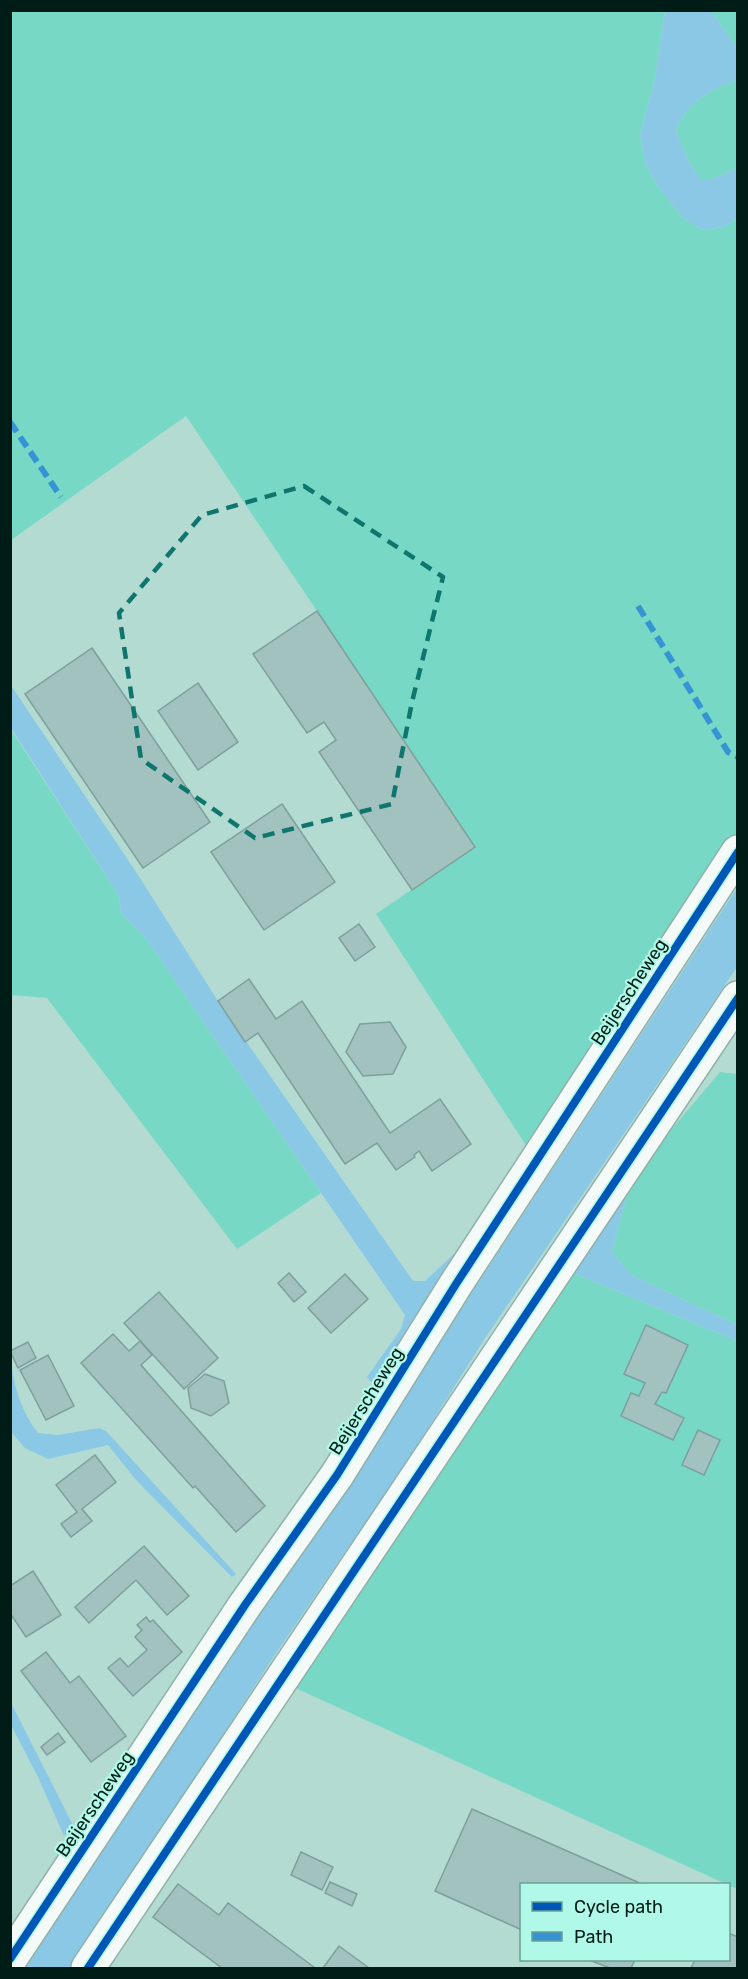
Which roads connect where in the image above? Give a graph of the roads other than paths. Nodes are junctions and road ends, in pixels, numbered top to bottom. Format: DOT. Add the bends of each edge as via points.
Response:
graph roads {
  1 [pos="738,852"];
  2 [pos="738,999"];
  3 [pos="10,1959"];
  4 [pos="88,1968"];
  1 -- 3 [label="street, Beijerscheweg" via="462,1274 337,1475 238,1615"];
  2 -- 4 [label="street"];
}
